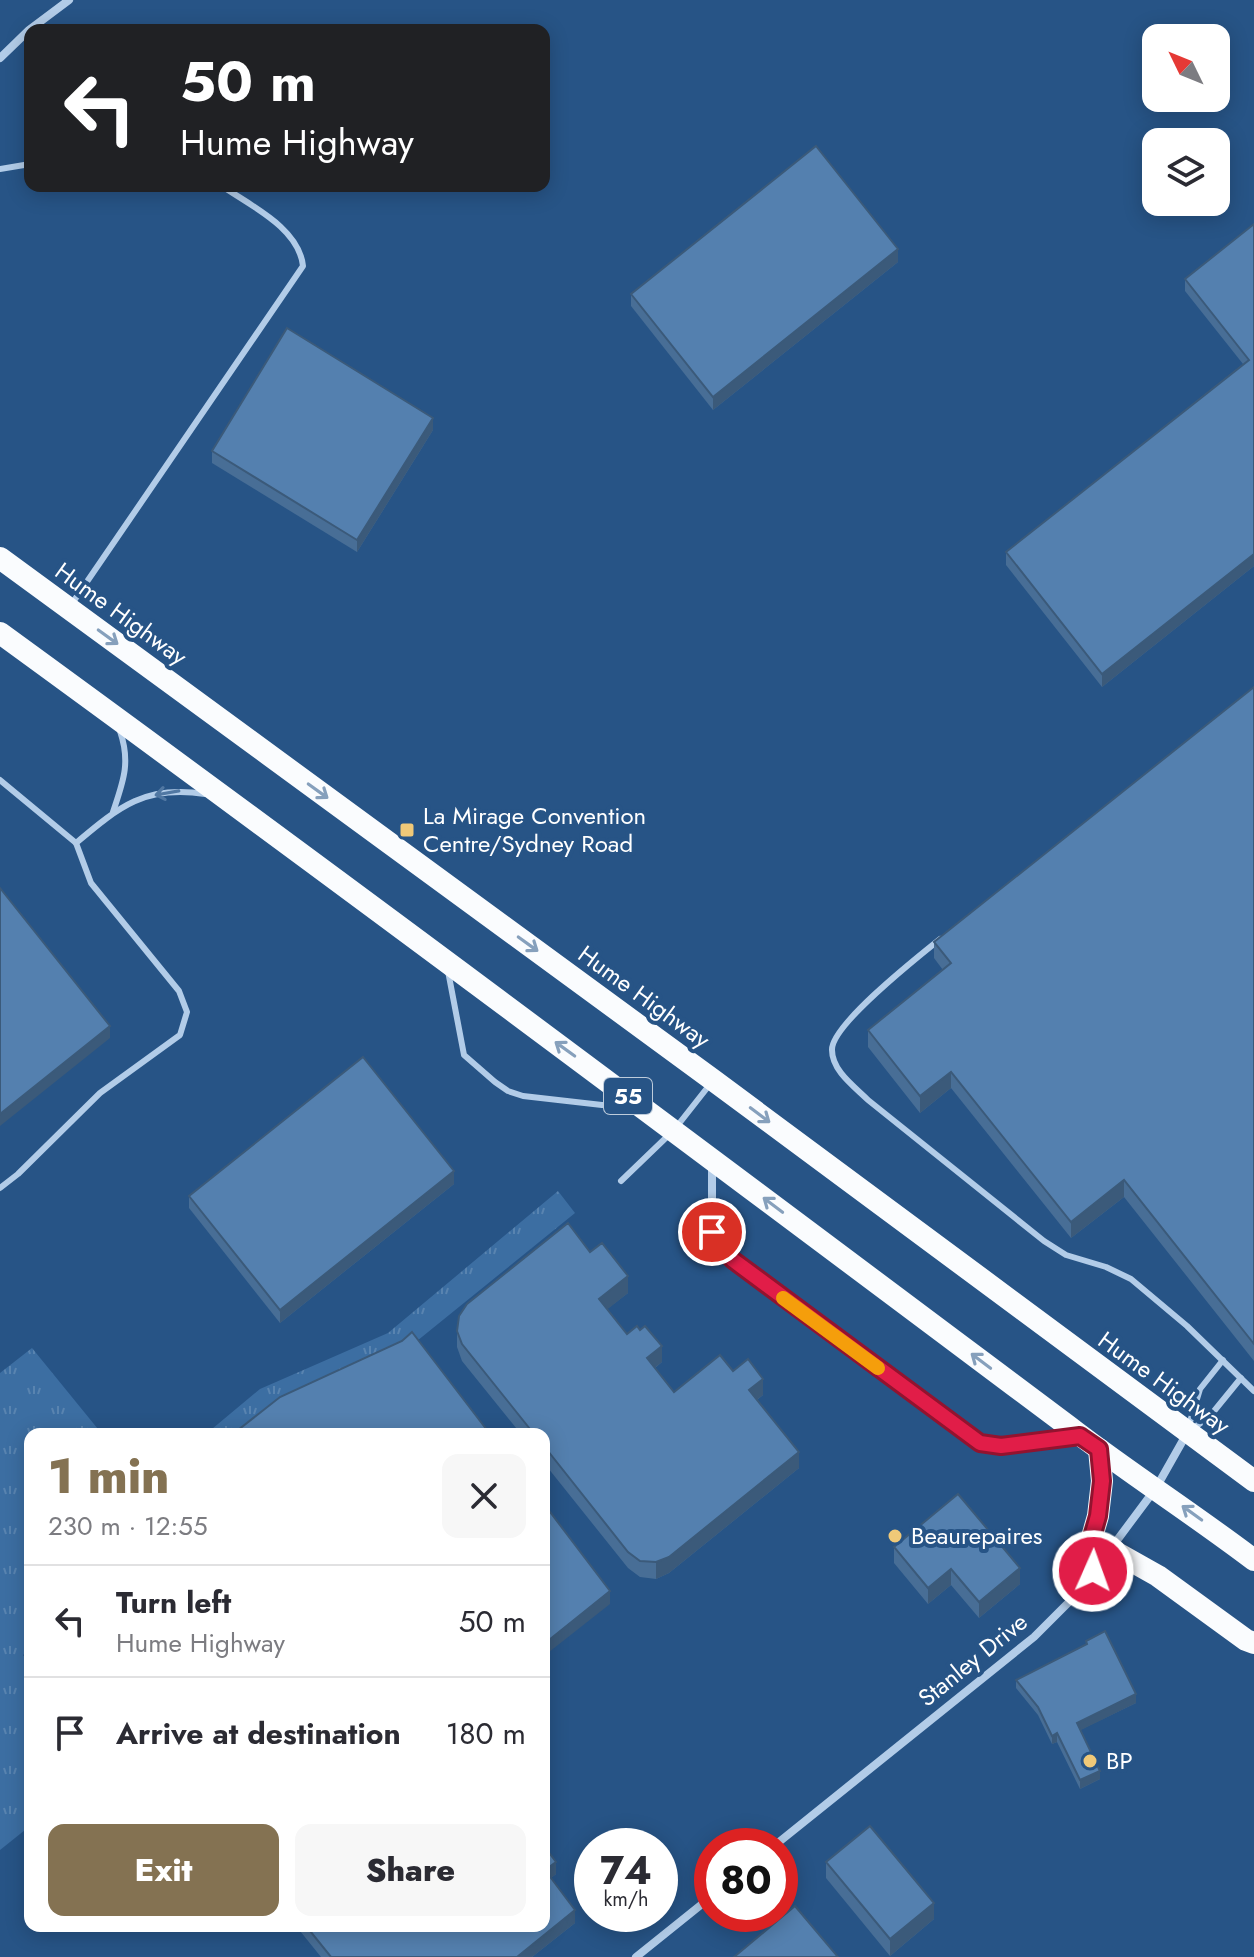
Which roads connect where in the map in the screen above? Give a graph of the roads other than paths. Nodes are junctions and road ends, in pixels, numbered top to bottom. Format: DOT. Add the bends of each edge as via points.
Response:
graph roads {
  1 [pos="69,0"];
  2 [pos="37,24"];
  3 [pos="24,35"];
  4 [pos="0,58"];
  5 [pos="24,165"];
  6 [pos="0,169"];
  7 [pos="231,192"];
  8 [pos="0,558"];
  9 [pos="69,608"];
  10 [pos="0,633"];
  11 [pos="115,716"];
  12 [pos="0,780"];
  13 [pos="224,797"];
  14 [pos="113,812"];
  15 [pos="76,843"];
  16 [pos="944,936"];
  17 [pos="447,963"];
  18 [pos="713,1080"];
  19 [pos="640,1105"];
  20 [pos="674,1130"];
  21 [pos="712,1159"];
  22 [pos="621,1181"];
  23 [pos="0,1188"];
  24 [pos="1223,1360"];
  25 [pos="1241,1378"];
  26 [pos="1254,1391"];
  27 [pos="1187,1432"];
  28 [pos="1080,1436"];
  29 [pos="1099,1449"];
  30 [pos="1254,1481"];
  31 [pos="1156,1488"];
  32 [pos="1110,1549"];
  33 [pos="1254,1560"];
  34 [pos="1093,1571"];
  35 [pos="1251,1643"];
  36 [pos="796,1828"];
  37 [pos="694,1910"];
  38 [pos="636,1957"];
  1 -- 2 [label="street"];
  3 -- 4 [label="street"];
  5 -- 6 [label="lane"];
  7 -- 9 [label="lane" via="280,225 302,253 303,266"];
  8 -- 9 [label="highway, Hume Highway / 55"];
  9 -- 18 [label="highway, Hume Highway / 55, one-way"];
  10 -- 11 [label="highway, 55"];
  11 -- 13 [label="highway, 55"];
  11 -- 14 [label="lane" via="127,750"];
  12 -- 15 [label="lane"];
  13 -- 14 [label="lane, one-way" via="176,790"];
  13 -- 17 [label="highway, 55"];
  14 -- 15 [label="lane"];
  15 -- 23 [label="lane" via="91,883 179,991 187,1012 180,1035 100,1093"];
  16 -- 24 [label="lane" via="840,1030 832,1050 844,1077 1044,1241 1066,1255 1131,1279"];
  19 -- 17 [label="highway, 55, one-way"];
  17 -- 19 [label="lane" via="464,1055 495,1082 523,1096"];
  18 -- 20 [label="lane"];
  18 -- 27 [label="highway, Hume Highway / 55, one-way"];
  19 -- 20 [label="highway, 55"];
  20 -- 21 [label="highway, 55"];
  20 -- 22 [label="lane"];
  28 -- 21 [label="highway, 55, one-way"];
  21 -- 28 [label="street" via="712,1232 733,1260 980,1443 1001,1446"];
  24 -- 25 [label="lane"];
  24 -- 27 [label="lane" via="1200,1389"];
  25 -- 26 [label="lane"];
  25 -- 27 [label="lane" via="1210,1416"];
  27 -- 30 [label="highway, Hume Highway / 55"];
  27 -- 31 [label="street, Stanley Drive"];
  28 -- 29 [label="highway, 55"];
  29 -- 31 [label="highway, 55"];
  29 -- 34 [label="highway" via="1102,1481 1092,1537"];
  31 -- 32 [label="street, Stanley Drive"];
  33 -- 31 [label="highway, 55, one-way"];
  32 -- 34 [label="street, Stanley Drive"];
  32 -- 35 [label="highway" via="1158,1576"];
  34 -- 36 [label="street, Stanley Drive" via="1034,1637"];
  37 -- 38 [label="street"];
}
